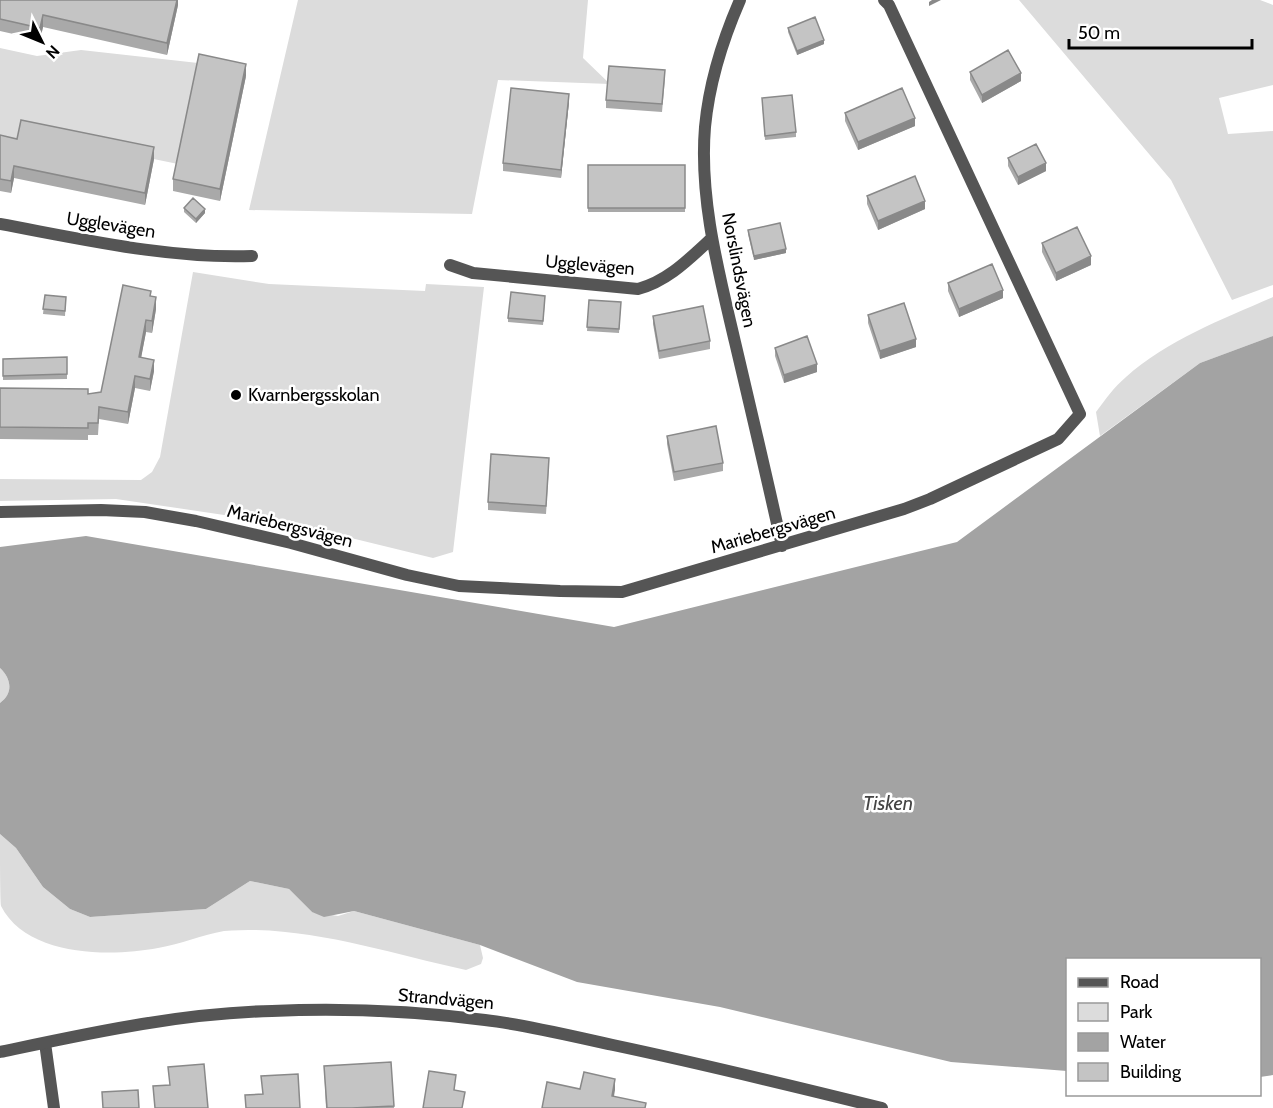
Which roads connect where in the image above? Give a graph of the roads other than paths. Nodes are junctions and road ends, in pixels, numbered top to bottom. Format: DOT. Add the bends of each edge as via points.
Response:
graph roads {
  1 [pos="740,0"];
  2 [pos="884,0"];
  3 [pos="0,224"];
  4 [pos="712,238"];
  5 [pos="252,256"];
  6 [pos="450,265"];
  7 [pos="0,512"];
  8 [pos="782,546"];
  9 [pos="45,1043"];
  10 [pos="0,1052"];
  11 [pos="54,1108"];
  12 [pos="882,1108"];
  1 -- 4 [label="street, Norslindsvägen" via="720,56 705,125"];
  2 -- 8 [label="street, Mariebergsvägen" via="1080,414 1058,439 930,499"];
  3 -- 5 [label="street, Ugglevägen" via="161,251"];
  4 -- 6 [label="street, Ugglevägen" via="679,269 638,289 473,273"];
  4 -- 8 [label="street, Norslindsvägen"];
  7 -- 8 [label="street, Mariebergsvägen" via="145,512 196,520 459,586 560,591 622,592"];
  9 -- 10 [label="street, Strandvägen"];
  9 -- 11 [label="street"];
  9 -- 12 [label="street, Strandvägen" via="103,1030 216,1014 430,1014 536,1028"];
}
